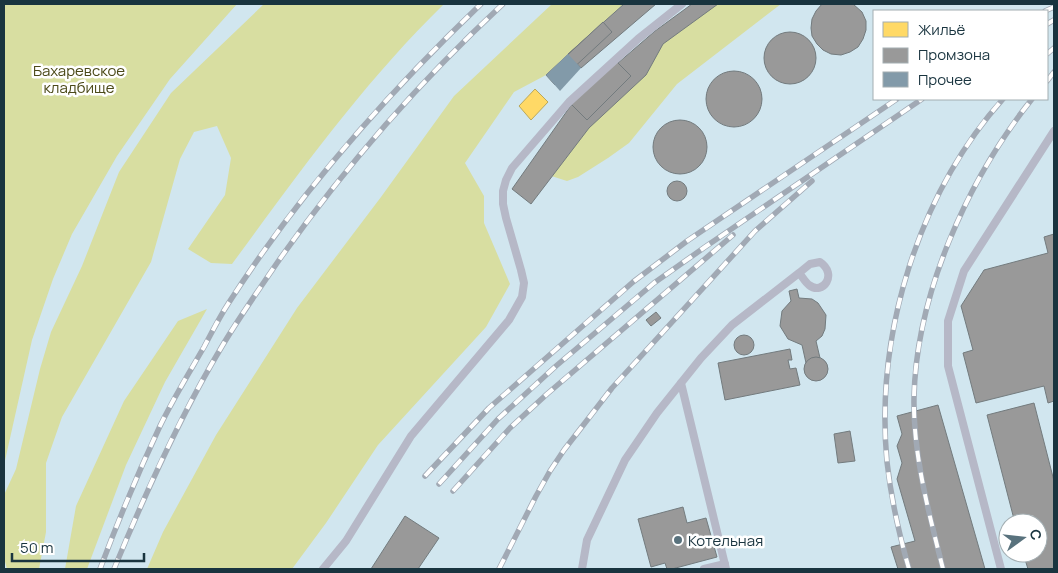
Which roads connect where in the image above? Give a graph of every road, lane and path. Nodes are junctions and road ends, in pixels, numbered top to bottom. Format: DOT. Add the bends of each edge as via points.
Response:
graph roads {
  1 [pos="682,4"];
  2 [pos="1054,131"];
  3 [pos="799,272"];
  4 [pos="681,383"];
  5 [pos="726,567"];
  6 [pos="323,569"];
  7 [pos="582,569"];
  8 [pos="704,569"];
  9 [pos="1001,569"];
  1 -- 6 [label="lane" via="569,102 512,168 505,185 504,204 524,283 522,297 509,320 411,436 346,541"];
  2 -- 9 [label="lane" via="964,271 948,321 948,366"];
  3 -- 4 [label="lane" via="732,325"];
  4 -- 5 [label="lane"];
  4 -- 7 [label="lane" via="625,460 587,540"];
  5 -- 8 [label="lane"];
}
